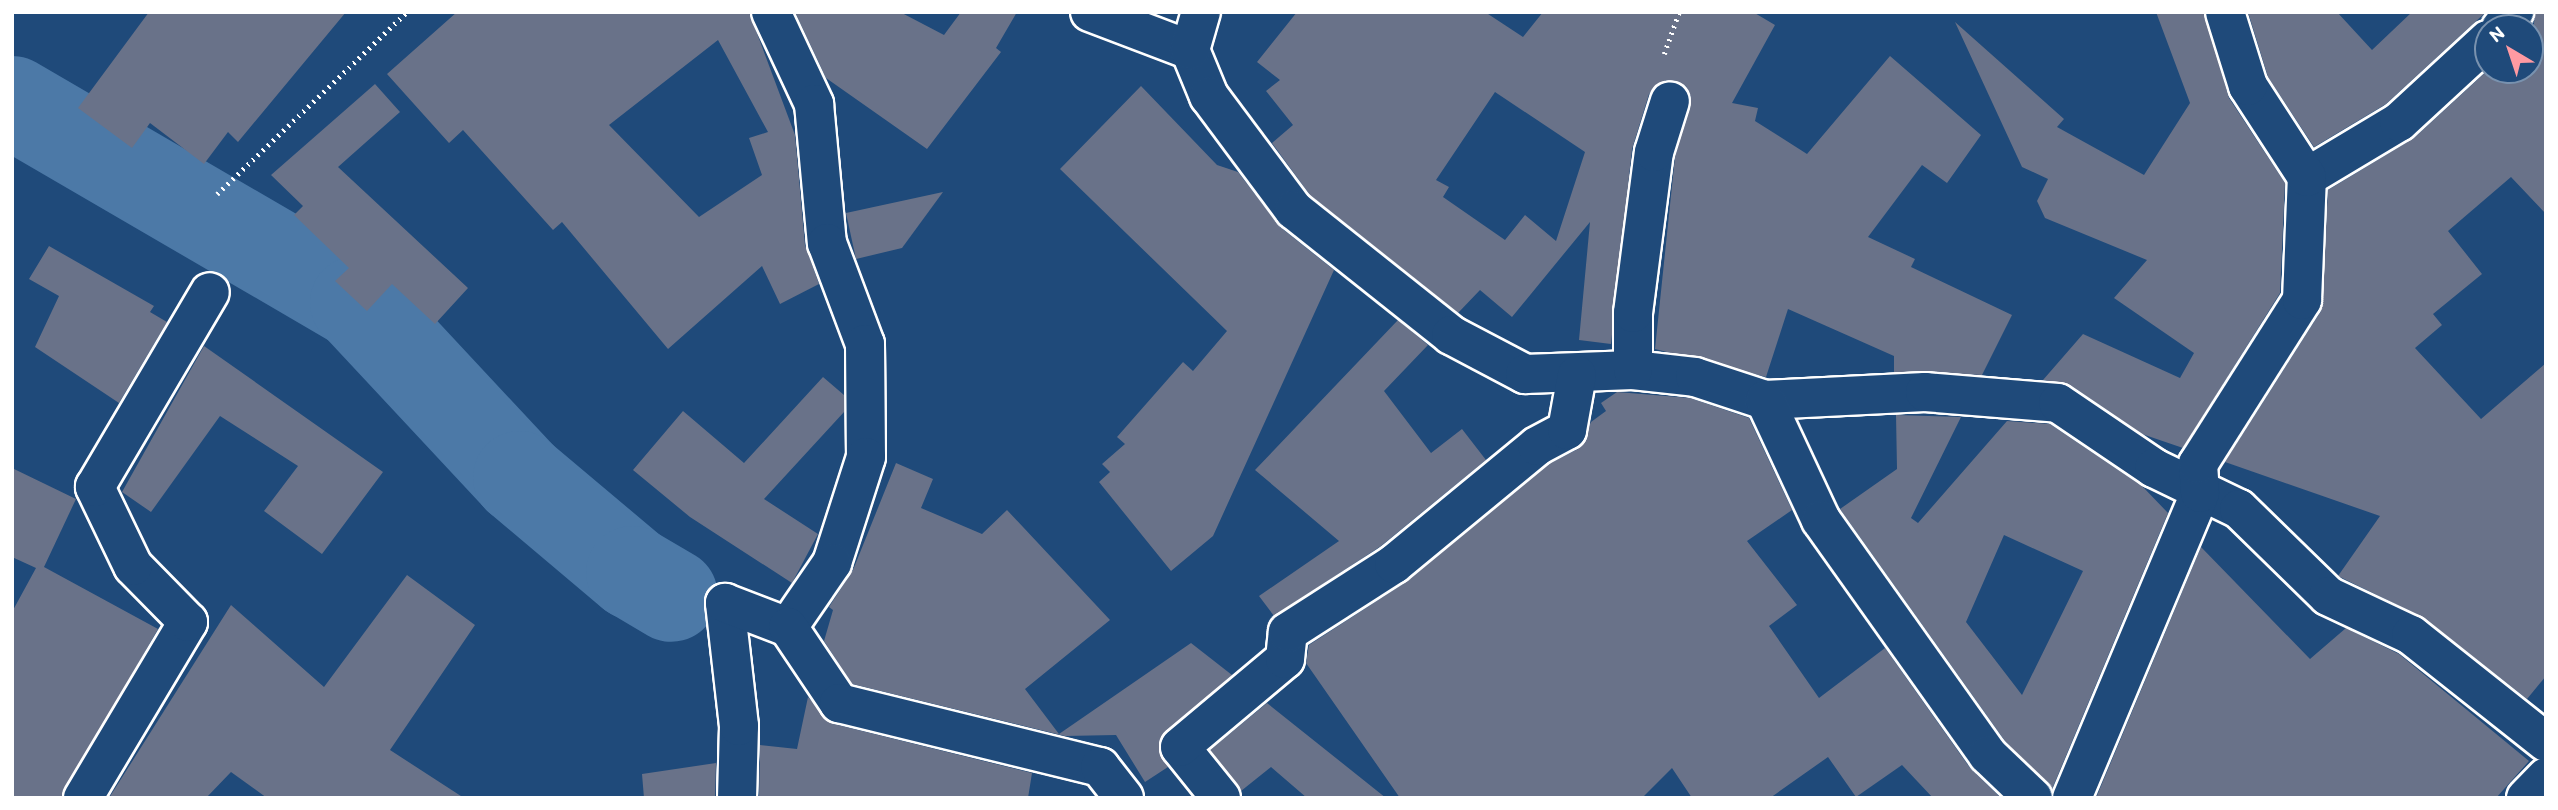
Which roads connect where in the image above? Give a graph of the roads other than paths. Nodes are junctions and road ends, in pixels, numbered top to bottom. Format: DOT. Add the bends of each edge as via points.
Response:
graph roads {
  1 [pos="771,12"];
  2 [pos="1090,12"];
  3 [pos="1201,12"];
  4 [pos="2225,12"];
  5 [pos="1190,50"];
  6 [pos="2474,53"];
  7 [pos="1670,101"];
  8 [pos="2307,177"];
  9 [pos="210,292"];
  10 [pos="1633,370"];
  11 [pos="1577,375"];
  12 [pos="1765,400"];
  13 [pos="2200,493"];
  14 [pos="788,627"];
  15 [pos="2546,742"];
  16 [pos="2546,777"];
  17 [pos="83,798"];
  18 [pos="737,798"];
  19 [pos="1124,798"];
  20 [pos="1221,798"];
  21 [pos="2033,798"];
  22 [pos="2072,798"];
  23 [pos="2526,798"];
  1 -- 14 [label="street" via="814,104 827,243 865,344 866,457 832,563"];
  2 -- 5 [label="street"];
  3 -- 5 [label="street"];
  4 -- 8 [label="street" via="2248,86"];
  5 -- 11 [label="street" via="1209,96 1294,210 1451,335 1525,374"];
  6 -- 8 [label="street" via="2399,122"];
  7 -- 10 [label="street" via="1654,152 1633,313"];
  8 -- 13 [label="street" via="2302,300 2197,464"];
  9 -- 17 [label="street" via="95,487 133,566 188,622"];
  10 -- 11 [label="street"];
  10 -- 12 [label="street" via="1695,377"];
  11 -- 20 [label="street" via="1567,430 1537,446 1394,564 1288,632 1284,659 1180,747"];
  12 -- 13 [label="street" via="1925,393 2058,403"];
  12 -- 21 [label="street" via="1821,520 1988,755"];
  13 -- 15 [label="street" via="2239,509 2328,596 2411,635"];
  13 -- 22 [label="street"];
  14 -- 18 [label="street" via="726,603 740,726"];
  14 -- 19 [label="street" via="839,703 1100,767"];
  16 -- 23 [label="street"];
}
